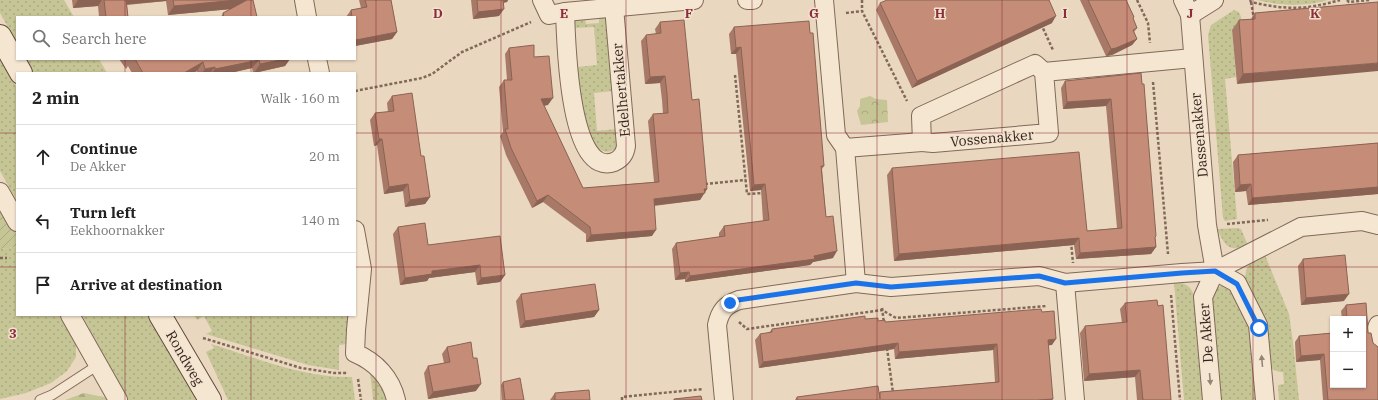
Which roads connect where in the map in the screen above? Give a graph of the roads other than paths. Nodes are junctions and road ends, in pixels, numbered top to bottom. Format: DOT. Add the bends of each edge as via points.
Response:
graph roads {
  1 [pos="304,0"];
  2 [pos="694,0"];
  3 [pos="747,0"];
  4 [pos="753,0"];
  5 [pos="1214,0"];
  6 [pos="614,7"];
  7 [pos="825,7"];
  8 [pos="1186,7"];
  9 [pos="552,9"];
  10 [pos="308,16"];
  11 [pos="0,36"];
  12 [pos="1193,58"];
  13 [pos="317,60"];
  14 [pos="1051,71"];
  15 [pos="20,72"];
  16 [pos="320,72"];
  17 [pos="922,142"];
  18 [pos="845,148"];
  19 [pos="0,192"];
  20 [pos="16,220"];
  21 [pos="1378,225"];
  22 [pos="356,236"];
  23 [pos="1215,271"];
  24 [pos="856,283"];
  25 [pos="1070,283"];
  26 [pos="71,316"];
  27 [pos="161,316"];
  28 [pos="1378,326"];
  29 [pos="1378,344"];
  30 [pos="98,365"];
  31 [pos="723,393"];
  32 [pos="40,400"];
  33 [pos="118,400"];
  34 [pos="210,400"];
  35 [pos="396,400"];
  36 [pos="1075,400"];
  37 [pos="1212,400"];
  38 [pos="1265,400"];
  1 -- 10 [label="street"];
  2 -- 6 [label="street"];
  3 -- 4 [label="street"];
  5 -- 8 [label="street"];
  6 -- 9 [label="street"];
  6 -- 9 [label="street, Edelhertakker" via="626,146 622,157 611,163 604,163 592,156 576,124 570,85"];
  7 -- 18 [label="street" via="836,135"];
  8 -- 12 [label="street, Dassenakker"];
  11 -- 15 [label="main road"];
  12 -- 14 [label="street"];
  12 -- 23 [label="street, Dassenakker" via="1207,225"];
  13 -- 16 [label="street"];
  14 -- 17 [label="street" via="1035,64 921,116"];
  14 -- 17 [label="street, Vossenakker" via="1049,133"];
  17 -- 18 [label="street, Vossenakker"];
  18 -- 24 [label="street"];
  19 -- 20 [label="street"];
  21 -- 23 [label="street" via="1362,221 1301,226"];
  22 -- 35 [label="street" via="362,269 355,353 367,359 387,378"];
  23 -- 25 [label="street"];
  23 -- 37 [label="street, De Akker, one-way" via="1203,297"];
  38 -- 23 [label="street, one-way" via="1258,325 1237,284"];
  24 -- 25 [label="street" via="891,287 1039,276"];
  24 -- 31 [label="street" via="730,303 719,316 717,325"];
  25 -- 36 [label="street" via="1067,304"];
  26 -- 30 [label="street"];
  27 -- 34 [label="main road, Rondweg"];
  28 -- 29 [label="street"];
  30 -- 32 [label="lane"];
  30 -- 33 [label="street"];
}
